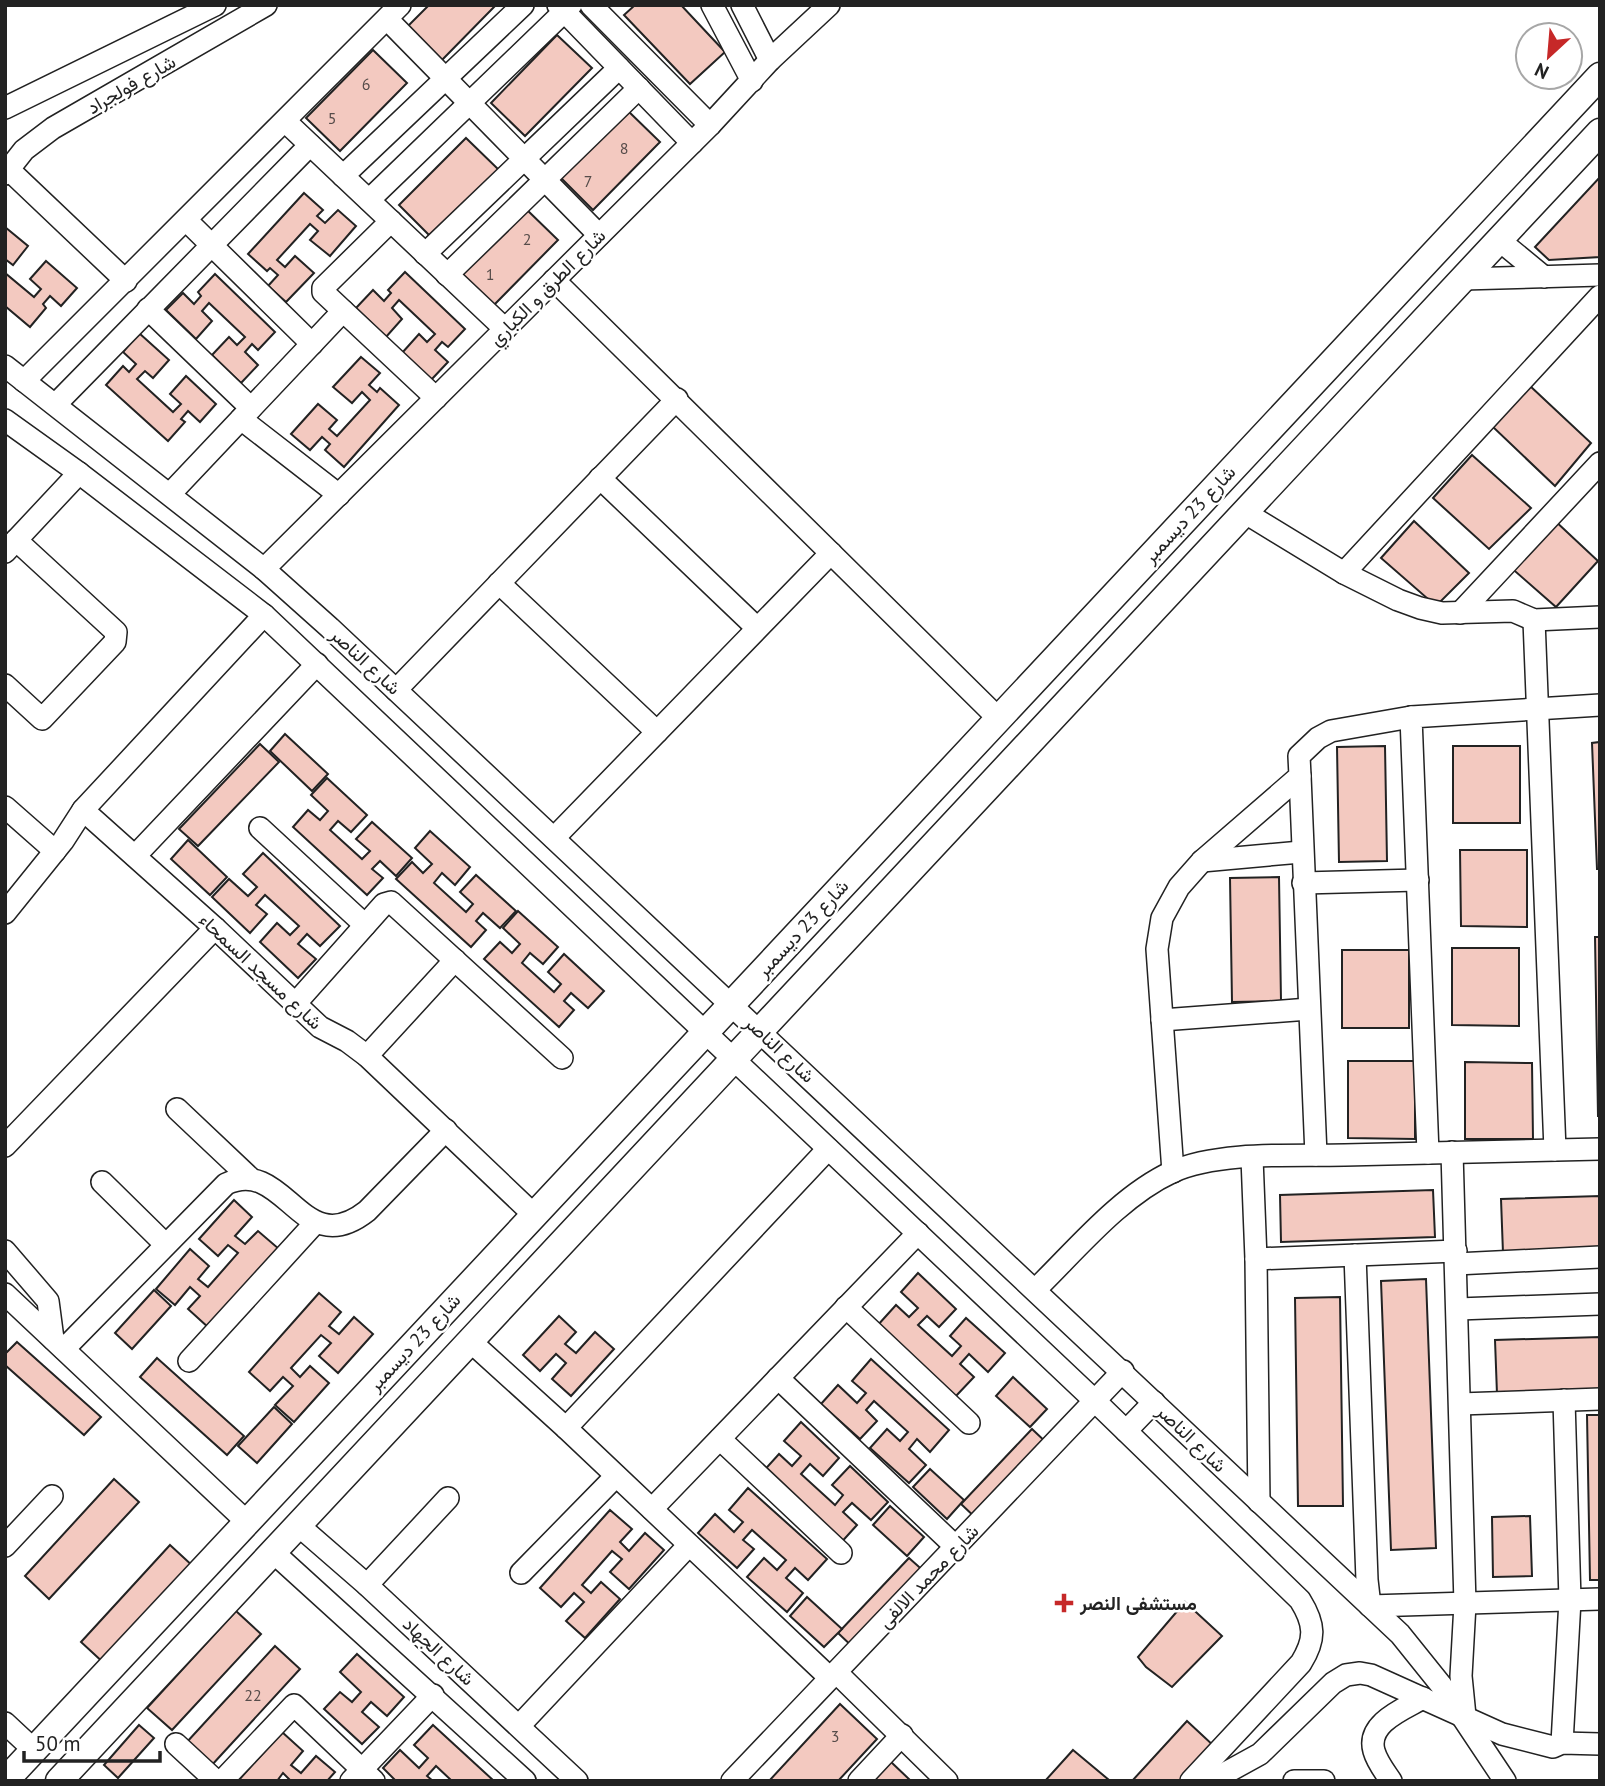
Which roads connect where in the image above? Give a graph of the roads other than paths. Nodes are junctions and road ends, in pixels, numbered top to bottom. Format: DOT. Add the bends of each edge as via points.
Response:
graph roads {
  1 [pos="215,5"];
  2 [pos="222,5"];
  3 [pos="266,5"];
  4 [pos="523,5"];
  5 [pos="591,5"];
  6 [pos="712,5"];
  7 [pos="742,5"];
  8 [pos="829,5"];
  9 [pos="564,7"];
  10 [pos="393,12"];
  11 [pos="234,24"];
  12 [pos="769,60"];
  13 [pos="619,68"];
  14 [pos="1600,76"];
  15 [pos="446,79"];
  16 [pos="752,80"];
  17 [pos="639,89"];
  18 [pos="470,103"];
  19 [pos="5,108"];
  20 [pos="285,121"];
  21 [pos="710,125"];
  22 [pos="1600,132"];
  23 [pos="692,143"];
  24 [pos="310,145"];
  25 [pos="524,159"];
  26 [pos="7,170"];
  27 [pos="343,176"];
  28 [pos="545,180"];
  29 [pos="369,200"];
  30 [pos="186,220"];
  31 [pos="391,221"];
  32 [pos="599,235"];
  33 [pos="1499,240"];
  34 [pos="212,246"];
  35 [pos="425,254"];
  36 [pos="447,275"];
  37 [pos="1600,275"];
  38 [pos="1544,277"];
  39 [pos="1463,279"];
  40 [pos="554,280"];
  41 [pos="126,281"];
  42 [pos="1600,296"];
  43 [pos="149,309"];
  44 [pos="343,311"];
  45 [pos="505,329"];
  46 [pos="312,344"];
  47 [pos="5,366"];
  48 [pos="1323,371"];
  49 [pos="24,381"];
  50 [pos="436,397"];
  51 [pos="677,399"];
  52 [pos="1349,400"];
  53 [pos="56,404"];
  54 [pos="246,414"];
  55 [pos="5,420"];
  56 [pos="1600,463"];
  57 [pos="79,473"];
  58 [pos="600,478"];
  59 [pos="170,494"];
  60 [pos="339,495"];
  61 [pos="1244,512"];
  62 [pos="11,546"];
  63 [pos="831,553"];
  64 [pos="264,569"];
  65 [pos="1344,573"];
  66 [pos="499,583"];
  67 [pos="1460,612"];
  68 [pos="264,615"];
  69 [pos="1600,617"];
  70 [pos="1534,620"];
  71 [pos="757,628"];
  72 [pos="317,664"];
  73 [pos="5,685"];
  74 [pos="396,690"];
  75 [pos="1600,705"];
  76 [pos="1536,708"];
  77 [pos="1411,717"];
  78 [pos="998,718"];
  79 [pos="657,733"];
  80 [pos="1300,776"];
  81 [pos="5,807"];
  82 [pos="83,810"];
  83 [pos="260,828"];
  84 [pos="554,838"];
  85 [pos="55,851"];
  86 [pos="1301,852"];
  87 [pos="135,856"];
  88 [pos="1202,862"];
  89 [pos="1418,880"];
  90 [pos="1303,883"];
  91 [pos="5,913"];
  92 [pos="365,925"];
  93 [pos="215,928"];
  94 [pos="455,960"];
  95 [pos="731,1003"];
  96 [pos="295,1004"];
  97 [pos="1310,1009"];
  98 [pos="1162,1020"];
  99 [pos="705,1031"];
  100 [pos="760,1031"];
  101 [pos="367,1056"];
  102 [pos="562,1058"];
  103 [pos="734,1059"];
  104 [pos="177,1109"];
  105 [pos="446,1129"];
  106 [pos="5,1146"];
  107 [pos="828,1149"];
  108 [pos="1600,1149"];
  109 [pos="1555,1150"];
  110 [pos="1452,1152"];
  111 [pos="1428,1153"];
  112 [pos="1316,1155"];
  113 [pos="1252,1158"];
  114 [pos="1173,1172"];
  115 [pos="249,1177"];
  116 [pos="102,1182"];
  117 [pos="533,1214"];
  118 [pos="314,1223"];
  119 [pos="918,1233"];
  120 [pos="165,1244"];
  121 [pos="5,1251"];
  122 [pos="1355,1255"];
  123 [pos="1600,1257"];
  124 [pos="1456,1258"];
  125 [pos="1256,1259"];
  126 [pos="1036,1289"];
  127 [pos="5,1294"];
  128 [pos="1600,1304"];
  129 [pos="846,1307"];
  130 [pos="1458,1309"];
  131 [pos="470,1341"];
  132 [pos="58,1344"];
  133 [pos="189,1362"];
  134 [pos="1123,1371"];
  135 [pos="778,1378"];
  136 [pos="365,1395"];
  137 [pos="1600,1399"];
  138 [pos="1095,1401"];
  139 [pos="1564,1401"];
  140 [pos="1154,1402"];
  141 [pos="1460,1404"];
  142 [pos="394,1421"];
  143 [pos="969,1423"];
  144 [pos="566,1428"];
  145 [pos="1126,1431"];
  146 [pos="719,1439"];
  147 [pos="616,1475"];
  148 [pos="52,1496"];
  149 [pos="448,1498"];
  150 [pos="1259,1502"];
  151 [pos="652,1509"];
  152 [pos="247,1522"];
  153 [pos="298,1525"];
  154 [pos="689,1545"];
  155 [pos="5,1546"];
  156 [pos="956,1547"];
  157 [pos="273,1552"];
  158 [pos="841,1553"];
  159 [pos="521,1573"];
  160 [pos="367,1585"];
  161 [pos="1600,1599"];
  162 [pos="1570,1600"];
  163 [pos="1465,1604"];
  164 [pos="1370,1606"];
  165 [pos="833,1675"];
  166 [pos="433,1695"];
  167 [pos="1423,1698"];
  168 [pos="1465,1718"];
  169 [pos="5,1723"];
  170 [pos="519,1726"];
  171 [pos="902,1735"];
  172 [pos="1562,1743"];
  173 [pos="176,1744"];
  174 [pos="1600,1744"];
  175 [pos="34,1750"];
  176 [pos="363,1777"];
  177 [pos="5,1781"];
  178 [pos="59,1781"];
  179 [pos="216,1781"];
  180 [pos="222,1781"];
  181 [pos="525,1781"];
  182 [pos="577,1781"];
  183 [pos="732,1781"];
  184 [pos="859,1781"];
  185 [pos="947,1781"];
  186 [pos="1191,1781"];
  187 [pos="1211,1781"];
  188 [pos="1294,1781"];
  189 [pos="1324,1781"];
  190 [pos="1391,1781"];
  191 [pos="1505,1781"];
  1 -- 19 [label="street, شارع فولجراد"];
  2 -- 11 [label="street"];
  3 -- 11 [label="street, شارع فولجراد"];
  4 -- 15 [label="street"];
  5 -- 21 [label="street"];
  6 -- 16 [label="street"];
  7 -- 12 [label="street"];
  8 -- 12 [label="street, شارع الطرق و الكباري"];
  9 -- 13 [label="street"];
  9 -- 18 [label="street"];
  10 -- 15 [label="street"];
  10 -- 20 [label="street"];
  11 -- 26 [label="street, شارع فولجراد" via="53,128"];
  12 -- 16 [label="street, شارع الطرق و الكباري"];
  13 -- 17 [label="street"];
  13 -- 25 [label="street"];
  14 -- 48 [label="main road, شارع 23 ديسمبر"];
  15 -- 18 [label="street"];
  15 -- 27 [label="street"];
  16 -- 21 [label="street, شارع الطرق و الكباري"];
  17 -- 23 [label="street"];
  17 -- 28 [label="street"];
  18 -- 25 [label="street"];
  18 -- 29 [label="street"];
  20 -- 24 [label="street"];
  20 -- 30 [label="street"];
  21 -- 23 [label="street, شارع الطرق و الكباري"];
  22 -- 33 [label="main road, شارع 23 ديسمبر"];
  23 -- 32 [label="street, شارع الطرق و الكباري"];
  24 -- 27 [label="street"];
  24 -- 34 [label="street"];
  25 -- 28 [label="street"];
  25 -- 35 [label="street"];
  26 -- 41 [label="street"];
  27 -- 29 [label="street"];
  28 -- 32 [label="street"];
  28 -- 36 [label="street"];
  29 -- 31 [label="street"];
  30 -- 34 [label="street"];
  30 -- 41 [label="street"];
  31 -- 35 [label="street"];
  31 -- 44 [label="street" via="323,288"];
  32 -- 40 [label="street, شارع الطرق و الكباري"];
  33 -- 38 [label="street"];
  33 -- 39 [label="main road, شارع 23 ديسمبر"];
  34 -- 43 [label="street"];
  34 -- 46 [label="street"];
  35 -- 36 [label="street"];
  36 -- 45 [label="street"];
  37 -- 38 [label="street"];
  38 -- 39 [label="street"];
  39 -- 52 [label="main road, شارع 23 ديسمبر"];
  40 -- 45 [label="street, شارع الطرق و الكباري"];
  40 -- 51 [label="street"];
  41 -- 49 [label="street"];
  42 -- 65 [label="street"];
  43 -- 53 [label="street"];
  43 -- 54 [label="street"];
  44 -- 46 [label="street"];
  44 -- 50 [label="street"];
  45 -- 50 [label="street, شارع الطرق و الكباري"];
  46 -- 54 [label="street"];
  47 -- 49 [label="street, شارع الناصر"];
  48 -- 52 [label="main road"];
  48 -- 78 [label="main road, شارع 23 ديسمبر"];
  49 -- 53 [label="street, شارع الناصر"];
  50 -- 60 [label="street, شارع الطرق و الكباري"];
  51 -- 58 [label="street"];
  51 -- 63 [label="street"];
  52 -- 61 [label="main road, شارع 23 ديسمبر"];
  53 -- 59 [label="street, شارع الناصر"];
  54 -- 59 [label="street"];
  54 -- 60 [label="street"];
  55 -- 57 [label="street, شارع الناصر"];
  56 -- 67 [label="street"];
  57 -- 62 [label="street"];
  57 -- 68 [label="street, شارع الناصر"];
  58 -- 66 [label="street"];
  58 -- 71 [label="street"];
  59 -- 64 [label="street, شارع الناصر"];
  60 -- 64 [label="street, شارع الطرق و الكباري"];
  61 -- 65 [label="street"];
  61 -- 100 [label="main road, شارع 23 ديسمبر"];
  62 -- 73 [label="street" via="117,637 42,719"];
  63 -- 71 [label="street"];
  63 -- 78 [label="street"];
  64 -- 74 [label="street, شارع الناصر"];
  65 -- 67 [label="street" via="1420,608"];
  66 -- 74 [label="street"];
  66 -- 79 [label="street"];
  67 -- 70 [label="street" via="1513,611"];
  68 -- 72 [label="street, شارع الناصر"];
  68 -- 82 [label="street"];
  69 -- 70 [label="street"];
  70 -- 76 [label="street"];
  71 -- 79 [label="street"];
  72 -- 87 [label="street"];
  72 -- 99 [label="street, شارع الناصر"];
  74 -- 84 [label="street, شارع الناصر"];
  75 -- 76 [label="street"];
  76 -- 77 [label="street"];
  76 -- 109 [label="street"];
  77 -- 80 [label="street" via="1331,731 1299,756"];
  77 -- 89 [label="street"];
  78 -- 95 [label="main road, شارع 23 ديسمبر"];
  79 -- 84 [label="street"];
  80 -- 86 [label="street"];
  80 -- 88 [label="street"];
  81 -- 85 [label="street"];
  82 -- 85 [label="street"];
  82 -- 87 [label="street, شارع مسجد السمحاء"];
  83 -- 92 [label="street"];
  84 -- 95 [label="street, شارع الناصر"];
  85 -- 91 [label="street"];
  86 -- 88 [label="street"];
  86 -- 90 [label="street"];
  87 -- 93 [label="street, شارع مسجد السمحاء"];
  88 -- 98 [label="street" via="1179,887 1162,918 1157,949"];
  89 -- 90 [label="street"];
  89 -- 111 [label="street"];
  90 -- 97 [label="street"];
  92 -- 94 [label="street" via="391,902"];
  92 -- 96 [label="street"];
  93 -- 96 [label="street, شارع مسجد السمحاء"];
  93 -- 106 [label="street"];
  94 -- 101 [label="street"];
  94 -- 102 [label="street"];
  95 -- 99 [label="main road, شارع 23 ديسمبر"];
  95 -- 100 [label="street, شارع الناصر"];
  96 -- 101 [label="street, شارع مسجد السمحاء" via="320,1027"];
  97 -- 98 [label="street"];
  97 -- 112 [label="street"];
  98 -- 114 [label="street"];
  99 -- 103 [label="street, شارع الناصر"];
  99 -- 117 [label="main road, شارع 23 ديسمبر"];
  100 -- 103 [label="main road, شارع 23 ديسمبر"];
  100 -- 126 [label="street, شارع الناصر"];
  101 -- 105 [label="street, شارع مسجد السمحاء"];
  103 -- 107 [label="street, شارع الناصر"];
  103 -- 131 [label="main road, شارع 23 ديسمبر"];
  104 -- 115 [label="street"];
  105 -- 117 [label="street, شارع مسجد السمحاء"];
  105 -- 118 [label="street" via="356,1220 343,1226"];
  107 -- 119 [label="street, شارع الناصر"];
  107 -- 144 [label="street"];
  108 -- 109 [label="street"];
  109 -- 110 [label="street"];
  110 -- 111 [label="street"];
  110 -- 124 [label="street"];
  111 -- 112 [label="street"];
  112 -- 113 [label="street"];
  113 -- 114 [label="street" via="1196,1163"];
  113 -- 125 [label="street"];
  114 -- 126 [label="street" via="1130,1198"];
  115 -- 118 [label="street" via="273,1188"];
  115 -- 120 [label="street" via="219,1189"];
  116 -- 120 [label="street"];
  117 -- 136 [label="main road, شارع 23 ديسمبر"];
  118 -- 133 [label="street"];
  119 -- 129 [label="street"];
  119 -- 138 [label="street, شارع الناصر"];
  120 -- 132 [label="street"];
  121 -- 132 [label="street" via="48,1301"];
  122 -- 124 [label="street"];
  122 -- 125 [label="street"];
  122 -- 164 [label="street"];
  123 -- 124 [label="street"];
  124 -- 130 [label="street"];
  125 -- 150 [label="street"];
  126 -- 134 [label="street, شارع الناصر"];
  127 -- 132 [label="street"];
  128 -- 130 [label="street"];
  129 -- 135 [label="street"];
  129 -- 143 [label="street"];
  130 -- 141 [label="street"];
  131 -- 142 [label="main road, شارع 23 ديسمبر"];
  131 -- 144 [label="street"];
  132 -- 152 [label="street"];
  134 -- 138 [label="street, شارع محمد الالفى"];
  134 -- 140 [label="street, شارع الناصر"];
  135 -- 146 [label="street"];
  135 -- 156 [label="street"];
  136 -- 142 [label="main road"];
  136 -- 152 [label="main road, شارع 23 ديسمبر"];
  137 -- 139 [label="street"];
  138 -- 145 [label="street, شارع الناصر"];
  138 -- 156 [label="street, شارع محمد الالفى"];
  139 -- 141 [label="street"];
  139 -- 162 [label="street"];
  140 -- 145 [label="street"];
  140 -- 150 [label="street, شارع الناصر"];
  141 -- 163 [label="street"];
  142 -- 153 [label="main road, شارع 23 ديسمبر"];
  144 -- 147 [label="street"];
  145 -- 186 [label="street, شارع الناصر" via="1300,1600 1311,1623 1309,1649 1301,1663"];
  146 -- 151 [label="street"];
  146 -- 158 [label="street"];
  147 -- 151 [label="street"];
  147 -- 159 [label="street"];
  148 -- 155 [label="street"];
  149 -- 160 [label="street"];
  150 -- 164 [label="street, شارع الناصر"];
  151 -- 154 [label="street"];
  152 -- 175 [label="main road, شارع 23 ديسمبر"];
  153 -- 157 [label="main road, شارع 23 ديسمبر"];
  153 -- 160 [label="street, شارع الجهاد"];
  154 -- 165 [label="street"];
  154 -- 170 [label="street"];
  156 -- 165 [label="street, شارع محمد الالفى"];
  157 -- 166 [label="street, شارع الجهاد"];
  157 -- 178 [label="main road, شارع 23 ديسمبر"];
  160 -- 170 [label="street, شارع الجهاد"];
  161 -- 162 [label="street"];
  162 -- 163 [label="street"];
  162 -- 172 [label="street"];
  163 -- 164 [label="street"];
  163 -- 168 [label="street" via="1461,1676"];
  164 -- 168 [label="street, شارع الناصر" via="1400,1634"];
  165 -- 171 [label="street"];
  165 -- 183 [label="street, شارع محمد الالفى"];
  166 -- 176 [label="street"];
  166 -- 181 [label="street, شارع الجهاد"];
  167 -- 168 [label="street"];
  167 -- 187 [label="street" via="1371,1675 1346,1675 1322,1692 1260,1754"];
  167 -- 190 [label="street" via="1385,1721 1375,1734 1374,1750"];
  168 -- 172 [label="street" via="1502,1734 1553,1747"];
  168 -- 191 [label="street, شارع الناصر"];
  169 -- 175 [label="street"];
  170 -- 182 [label="street, شارع الجهاد"];
  171 -- 184 [label="street"];
  171 -- 185 [label="street"];
  172 -- 174 [label="street"];
  173 -- 179 [label="street"];
  175 -- 177 [label="main road, شارع 23 ديسمبر"];
  176 -- 180 [label="street" via="295,1705"];
  188 -- 189 [label="street"];
}
